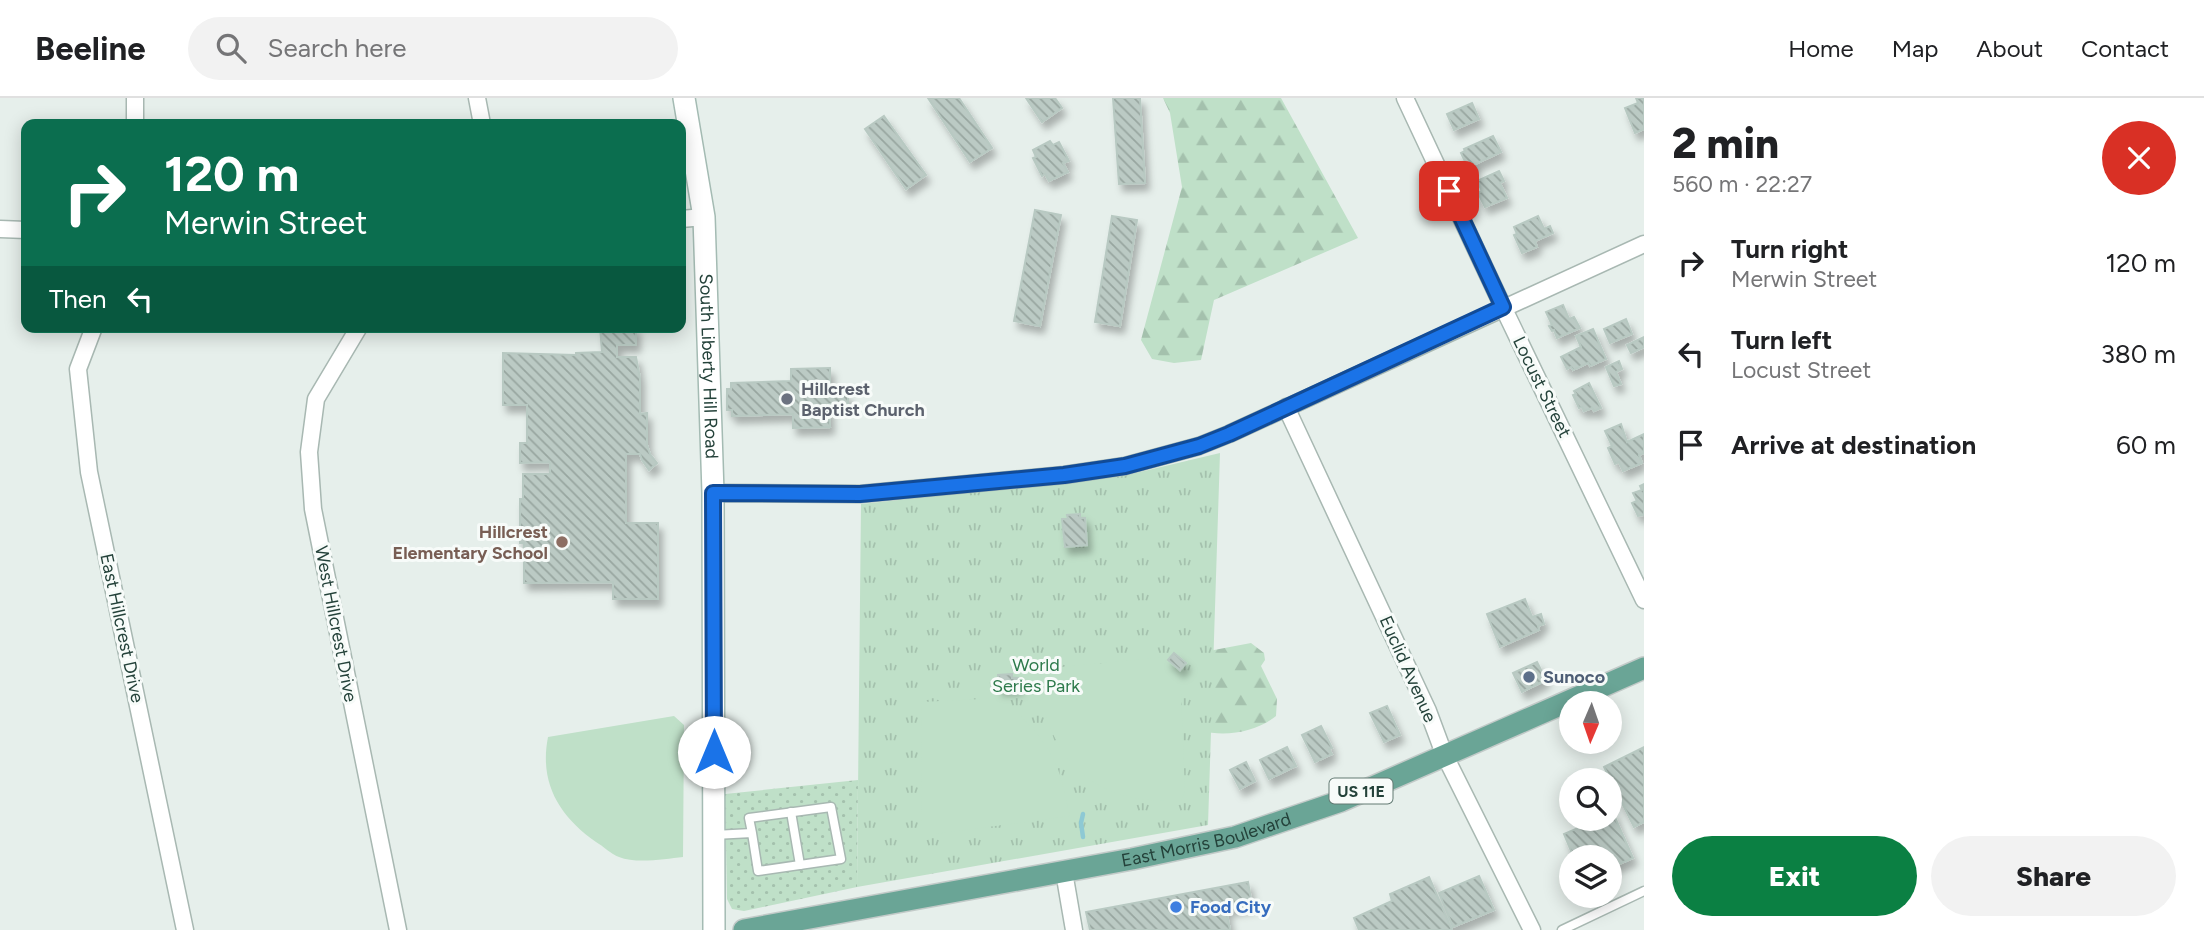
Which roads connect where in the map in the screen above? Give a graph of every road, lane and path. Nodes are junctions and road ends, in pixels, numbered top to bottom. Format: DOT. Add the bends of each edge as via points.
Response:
graph roads {
  1 [pos="135,98"];
  2 [pos="477,98"];
  3 [pos="684,98"];
  4 [pos="1405,98"];
  5 [pos="135,119"];
  6 [pos="481,119"];
  7 [pos="704,217"];
  8 [pos="686,219"];
  9 [pos="0,229"];
  10 [pos="21,230"];
  11 [pos="1644,244"];
  12 [pos="1503,307"];
  13 [pos="91,333"];
  14 [pos="355,333"];
  15 [pos="1286,407"];
  16 [pos="713,493"];
  17 [pos="1644,600"];
  18 [pos="1644,668"];
  19 [pos="1444,754"];
  20 [pos="791,813"];
  21 [pos="752,833"];
  22 [pos="714,835"];
  23 [pos="800,865"];
  24 [pos="1064,872"];
  25 [pos="1644,891"];
  26 [pos="185,930"];
  27 [pos="398,930"];
  28 [pos="714,930"];
  29 [pos="744,930"];
  30 [pos="1074,930"];
  31 [pos="1532,930"];
  32 [pos="1562,930"];
  1 -- 5 [label="street"];
  2 -- 6 [label="street"];
  3 -- 7 [label="street, South Liberty Hill Road"];
  4 -- 12 [label="street, Locust Street"];
  7 -- 8 [label="street"];
  7 -- 16 [label="street, South Liberty Hill Road"];
  9 -- 10 [label="street"];
  11 -- 12 [label="street"];
  12 -- 15 [label="street"];
  12 -- 17 [label="street, Locust Street"];
  13 -- 26 [label="street, East Hillcrest Drive" via="78,369 89,472"];
  14 -- 27 [label="street, West Hillcrest Drive" via="316,400 309,452 313,509"];
  15 -- 16 [label="street" via="1199,446 1125,466 860,494"];
  15 -- 19 [label="street, Euclid Avenue"];
  16 -- 22 [label="street, South Liberty Hill Road"];
  18 -- 19 [label="main road, East Morris Boulevard / US 11E"];
  19 -- 24 [label="main road, East Morris Boulevard / US 11E" via="1341,800 1235,836"];
  19 -- 31 [label="street, Euclid Avenue"];
  20 -- 21 [label="lane" via="749,818"];
  20 -- 23 [label="lane"];
  20 -- 23 [label="lane" via="831,807 841,859"];
  21 -- 22 [label="lane"];
  21 -- 23 [label="lane" via="758,871"];
  22 -- 28 [label="street, South Liberty Hill Road"];
  24 -- 29 [label="main road, East Morris Boulevard / US 11E"];
  24 -- 30 [label="street"];
  25 -- 32 [label="lane"];
}
